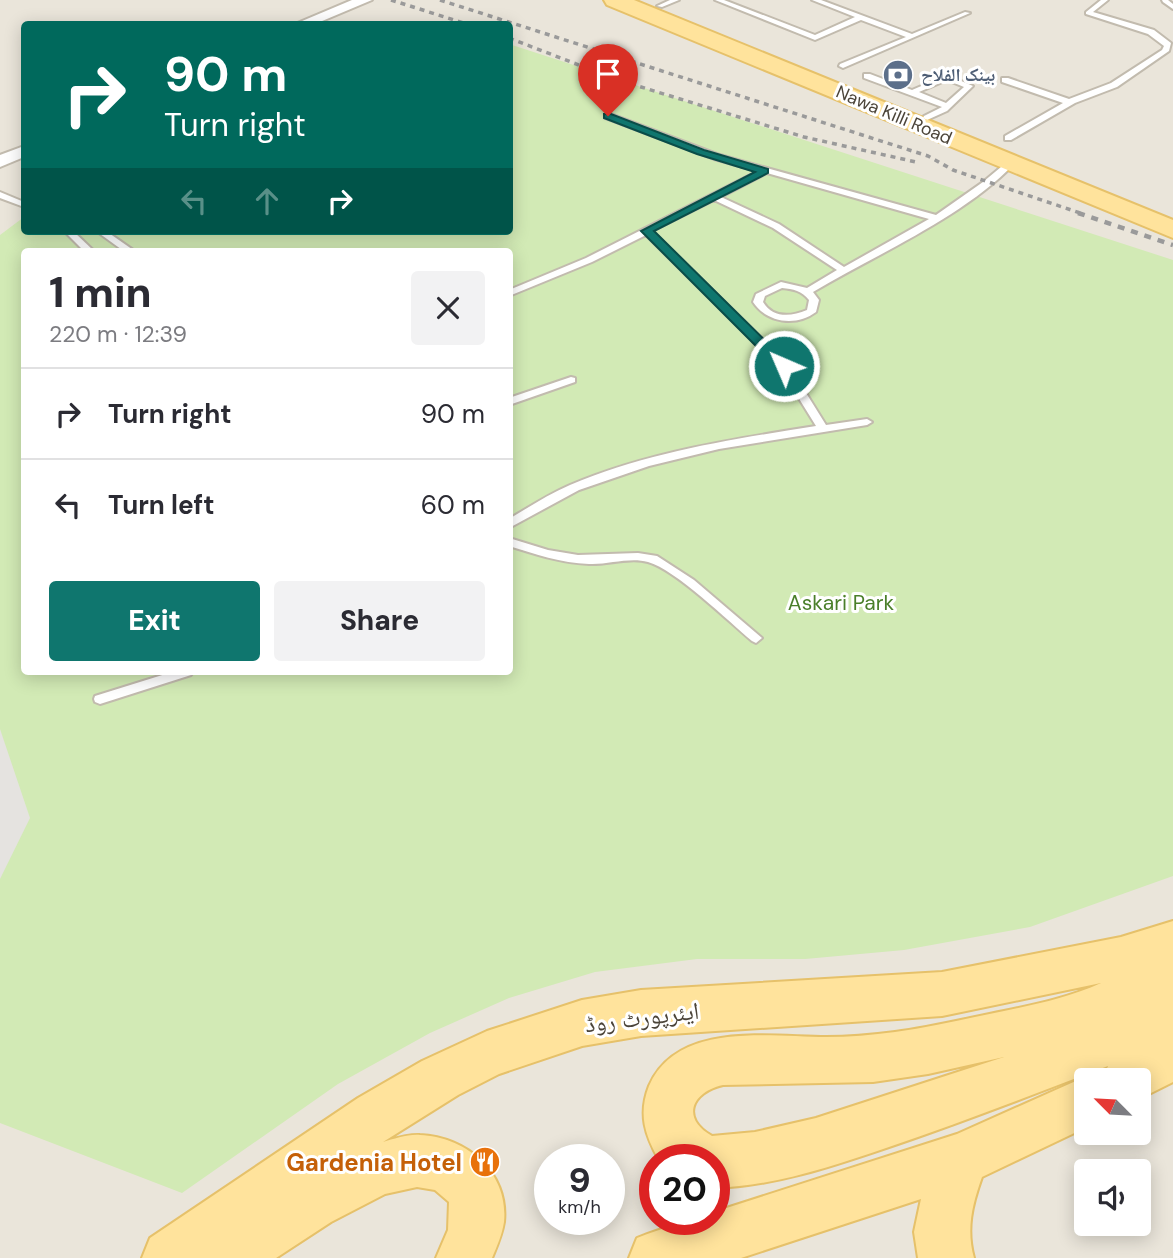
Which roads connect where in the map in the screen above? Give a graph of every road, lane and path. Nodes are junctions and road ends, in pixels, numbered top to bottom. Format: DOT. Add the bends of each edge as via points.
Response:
graph roads {
  1 [pos="615,0"];
  2 [pos="718,0"];
  3 [pos="815,0"];
  4 [pos="1105,0"];
  5 [pos="1165,1"];
  6 [pos="371,2"];
  7 [pos="661,2"];
  8 [pos="1173,7"];
  9 [pos="967,13"];
  10 [pos="861,18"];
  11 [pos="312,21"];
  12 [pos="335,21"];
  13 [pos="911,36"];
  14 [pos="1161,55"];
  15 [pos="1173,62"];
  16 [pos="844,66"];
  17 [pos="867,76"];
  18 [pos="1004,80"];
  19 [pos="911,93"];
  20 [pos="1069,102"];
  21 [pos="937,112"];
  22 [pos="608,116"];
  23 [pos="1008,138"];
  24 [pos="21,140"];
  25 [pos="0,150"];
  26 [pos="21,152"];
  27 [pos="0,162"];
  28 [pos="1010,164"];
  29 [pos="765,171"];
  30 [pos="0,195"];
  31 [pos="715,197"];
  32 [pos="21,204"];
  33 [pos="937,218"];
  34 [pos="1173,219"];
  35 [pos="1173,230"];
  36 [pos="647,231"];
  37 [pos="72,235"];
  38 [pos="106,235"];
  39 [pos="86,248"];
  40 [pos="125,248"];
  41 [pos="843,270"];
  42 [pos="513,291"];
  43 [pos="807,292"];
  44 [pos="571,380"];
  45 [pos="513,401"];
  46 [pos="867,422"];
  47 [pos="823,429"];
  48 [pos="513,522"];
  49 [pos="513,543"];
  50 [pos="755,638"];
  51 [pos="177,675"];
  52 [pos="100,699"];
  53 [pos="1173,942"];
  54 [pos="1173,974"];
  55 [pos="1173,1018"];
  56 [pos="1173,1056"];
  57 [pos="1150,1068"];
  58 [pos="1074,1107"];
  59 [pos="679,1144"];
  60 [pos="963,1159"];
  61 [pos="730,1161"];
  62 [pos="170,1258"];
  63 [pos="228,1258"];
  64 [pos="464,1258"];
  65 [pos="657,1258"];
  66 [pos="946,1258"];
  1 -- 28 [label="main road, Nawa Killi Road"];
  2 -- 10 [label="lane" via="815,38"];
  3 -- 10 [label="lane"];
  4 -- 14 [label="lane" via="1088,13 1164,39 1168,44"];
  5 -- 8 [label="lane"];
  6 -- 11 [label="street"];
  6 -- 12 [label="street"];
  7 -- 21 [label="main road, Nawa Killi Road"];
  9 -- 13 [label="lane"];
  10 -- 13 [label="lane"];
  13 -- 16 [label="lane"];
  14 -- 15 [label="lane"];
  14 -- 20 [label="lane" via="1114,85"];
  17 -- 19 [label="lane"];
  18 -- 20 [label="lane"];
  19 -- 21 [label="lane"];
  19 -- 21 [label="lane" via="947,77 969,86"];
  20 -- 23 [label="lane"];
  21 -- 34 [label="main road, Nawa Killi Road"];
  22 -- 29 [label="lane"];
  24 -- 25 [label="street"];
  26 -- 27 [label="street"];
  28 -- 33 [label="lane"];
  28 -- 35 [label="main road, Nawa Killi Road"];
  29 -- 31 [label="lane"];
  29 -- 33 [label="lane"];
  30 -- 32 [label="lane"];
  31 -- 36 [label="lane"];
  31 -- 41 [label="lane" via="776,226"];
  33 -- 41 [label="lane"];
  36 -- 42 [label="lane"];
  36 -- 47 [label="lane" via="784,366"];
  37 -- 39 [label="lane"];
  38 -- 40 [label="lane"];
  41 -- 43 [label="lane"];
  43 -- 43 [label="lane" via="814,300 813,308 798,319 778,317 758,305 761,294 770,288 792,286"];
  44 -- 45 [label="lane"];
  46 -- 47 [label="lane"];
  47 -- 48 [label="lane" via="700,448 627,468 572,488"];
  49 -- 50 [label="lane" via="569,559 653,559"];
  51 -- 52 [label="lane"];
  53 -- 62 [label="main road, ایئرپورٹ روڈ" via="1121,958 942,994 640,1013 582,1023 487,1055 440,1078 376,1116"];
  54 -- 59 [label="main road" via="1065,1020 928,1052 811,1060 744,1059 698,1068 673,1087 668,1098 666,1113"];
  55 -- 61 [label="main road" via="951,1101 762,1158"];
  56 -- 57 [label="main road"];
  58 -- 60 [label="main road"];
  60 -- 65 [label="main road"];
  60 -- 66 [label="main road" via="943,1209"];
  63 -- 64 [label="main road" via="336,1190 408,1160 432,1159 450,1166 472,1189 478,1211 475,1238"];
}
